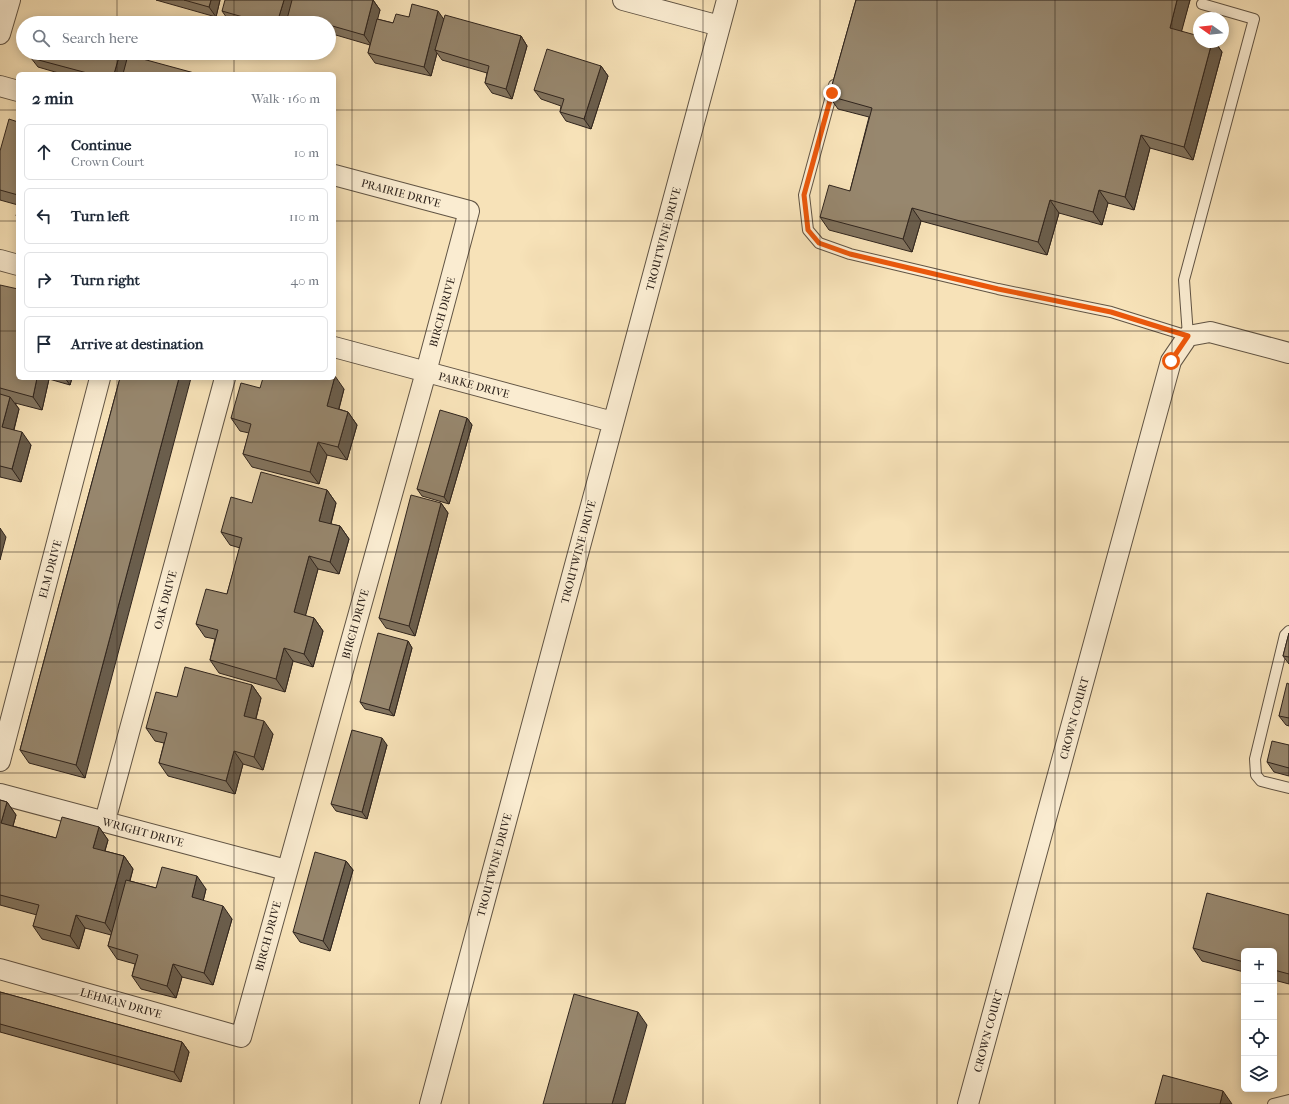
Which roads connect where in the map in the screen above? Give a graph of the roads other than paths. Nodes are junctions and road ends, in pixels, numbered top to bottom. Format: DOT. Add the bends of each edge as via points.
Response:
graph roads {
  1 [pos="10,0"];
  2 [pos="623,0"];
  3 [pos="727,0"];
  4 [pos="1202,4"];
  5 [pos="720,26"];
  6 [pos="0,34"];
  7 [pos="837,72"];
  8 [pos="0,86"];
  9 [pos="16,90"];
  10 [pos="336,176"];
  11 [pos="468,211"];
  12 [pos="0,260"];
  13 [pos="16,264"];
  14 [pos="1188,336"];
  15 [pos="336,349"];
  16 [pos="1289,353"];
  17 [pos="426,372"];
  18 [pos="99,380"];
  19 [pos="225,380"];
  20 [pos="613,422"];
  21 [pos="1289,631"];
  22 [pos="0,761"];
  23 [pos="1289,788"];
  24 [pos="0,794"];
  25 [pos="105,822"];
  26 [pos="286,870"];
  27 [pos="0,969"];
  28 [pos="241,1037"];
  29 [pos="1289,1100"];
  30 [pos="430,1104"];
  31 [pos="968,1104"];
  32 [pos="1273,1104"];
  1 -- 6 [label="street"];
  2 -- 5 [label="street"];
  3 -- 5 [label="street, TROUTWINE DRIVE"];
  4 -- 14 [label="lane" via="1254,19 1184,280"];
  5 -- 20 [label="street, TROUTWINE DRIVE"];
  7 -- 14 [label="lane" via="804,195 808,230 819,243 850,254 998,289 1111,312"];
  8 -- 9 [label="street"];
  10 -- 11 [label="street, PRAIRIE DRIVE"];
  11 -- 17 [label="street, BIRCH DRIVE"];
  12 -- 13 [label="street"];
  14 -- 16 [label="street" via="1210,332"];
  14 -- 31 [label="street, CROWN COURT" via="1171,361"];
  15 -- 17 [label="street, PARKE DRIVE"];
  17 -- 20 [label="street, PARKE DRIVE"];
  17 -- 26 [label="street, BIRCH DRIVE"];
  18 -- 22 [label="street, ELM DRIVE"];
  19 -- 25 [label="street, OAK DRIVE"];
  20 -- 30 [label="street, TROUTWINE DRIVE"];
  21 -- 23 [label="lane" via="1285,635 1255,759 1256,775 1261,781"];
  24 -- 25 [label="street, WRIGHT DRIVE"];
  25 -- 26 [label="street, WRIGHT DRIVE"];
  26 -- 28 [label="street, BIRCH DRIVE"];
  27 -- 28 [label="street, LEHMAN DRIVE"];
  29 -- 32 [label="lane"];
}
